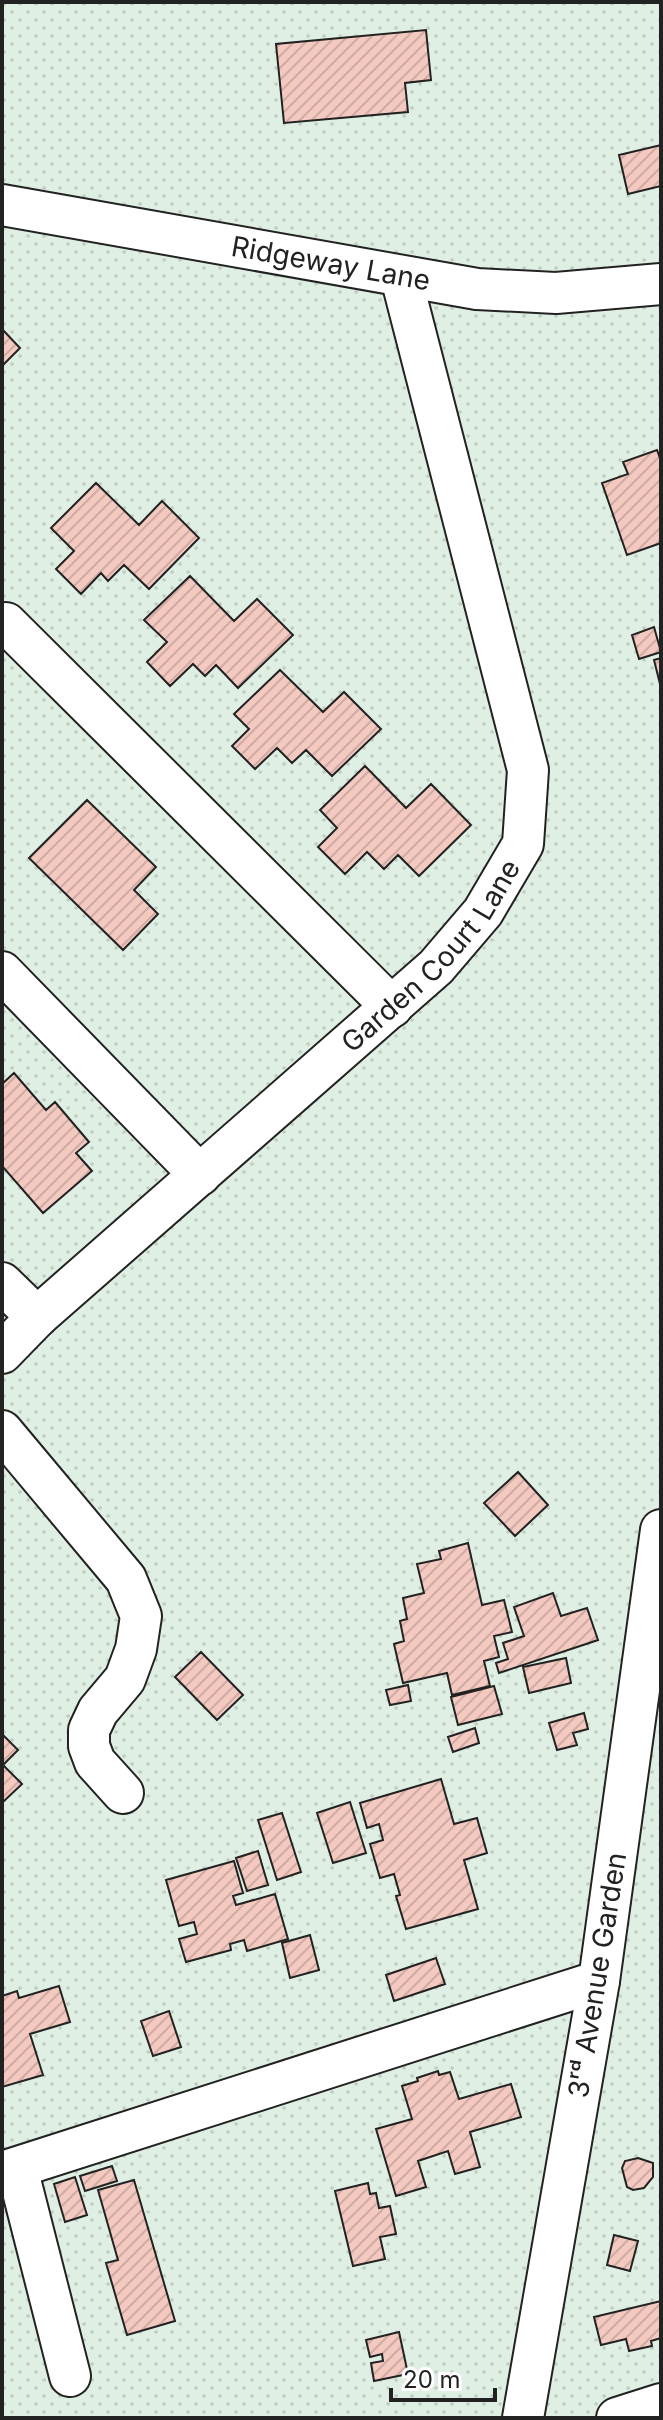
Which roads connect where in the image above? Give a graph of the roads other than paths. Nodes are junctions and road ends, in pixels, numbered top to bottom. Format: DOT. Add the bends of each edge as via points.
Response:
graph roads {
  1 [pos="2,205"];
  2 [pos="401,277"];
  3 [pos="661,284"];
  4 [pos="6,623"];
  5 [pos="2,972"];
  6 [pos="392,1007"];
  7 [pos="200,1175"];
  8 [pos="2,1283"];
  9 [pos="37,1317"];
  10 [pos="2,1353"];
  11 [pos="2,1431"];
  12 [pos="661,1530"];
  13 [pos="123,1793"];
  14 [pos="599,1981"];
  15 [pos="10,2170"];
  16 [pos="70,2376"];
  17 [pos="661,2404"];
  18 [pos="523,2418"];
  19 [pos="617,2418"];
  1 -- 2 [label="street, Ridgeway Lane"];
  2 -- 3 [label="street, Ridgeway Lane" via="477,289 556,293"];
  2 -- 6 [label="street, Garden Court Lane" via="528,770 523,844 483,912 436,967"];
  4 -- 6 [label="street"];
  5 -- 7 [label="street"];
  6 -- 7 [label="street, Garden Court Lane"];
  7 -- 9 [label="street, Garden Court Lane"];
  8 -- 9 [label="street"];
  9 -- 10 [label="street, Garden Court Lane"];
  11 -- 13 [label="street" via="126,1579 141,1616 125,1679 89,1730 95,1762"];
  12 -- 14 [label="street, 3ʳᵈ Avenue Garden"];
  14 -- 15 [label="street"];
  14 -- 18 [label="street, 3ʳᵈ Avenue Garden"];
  15 -- 16 [label="street"];
  17 -- 19 [label="street"];
}
